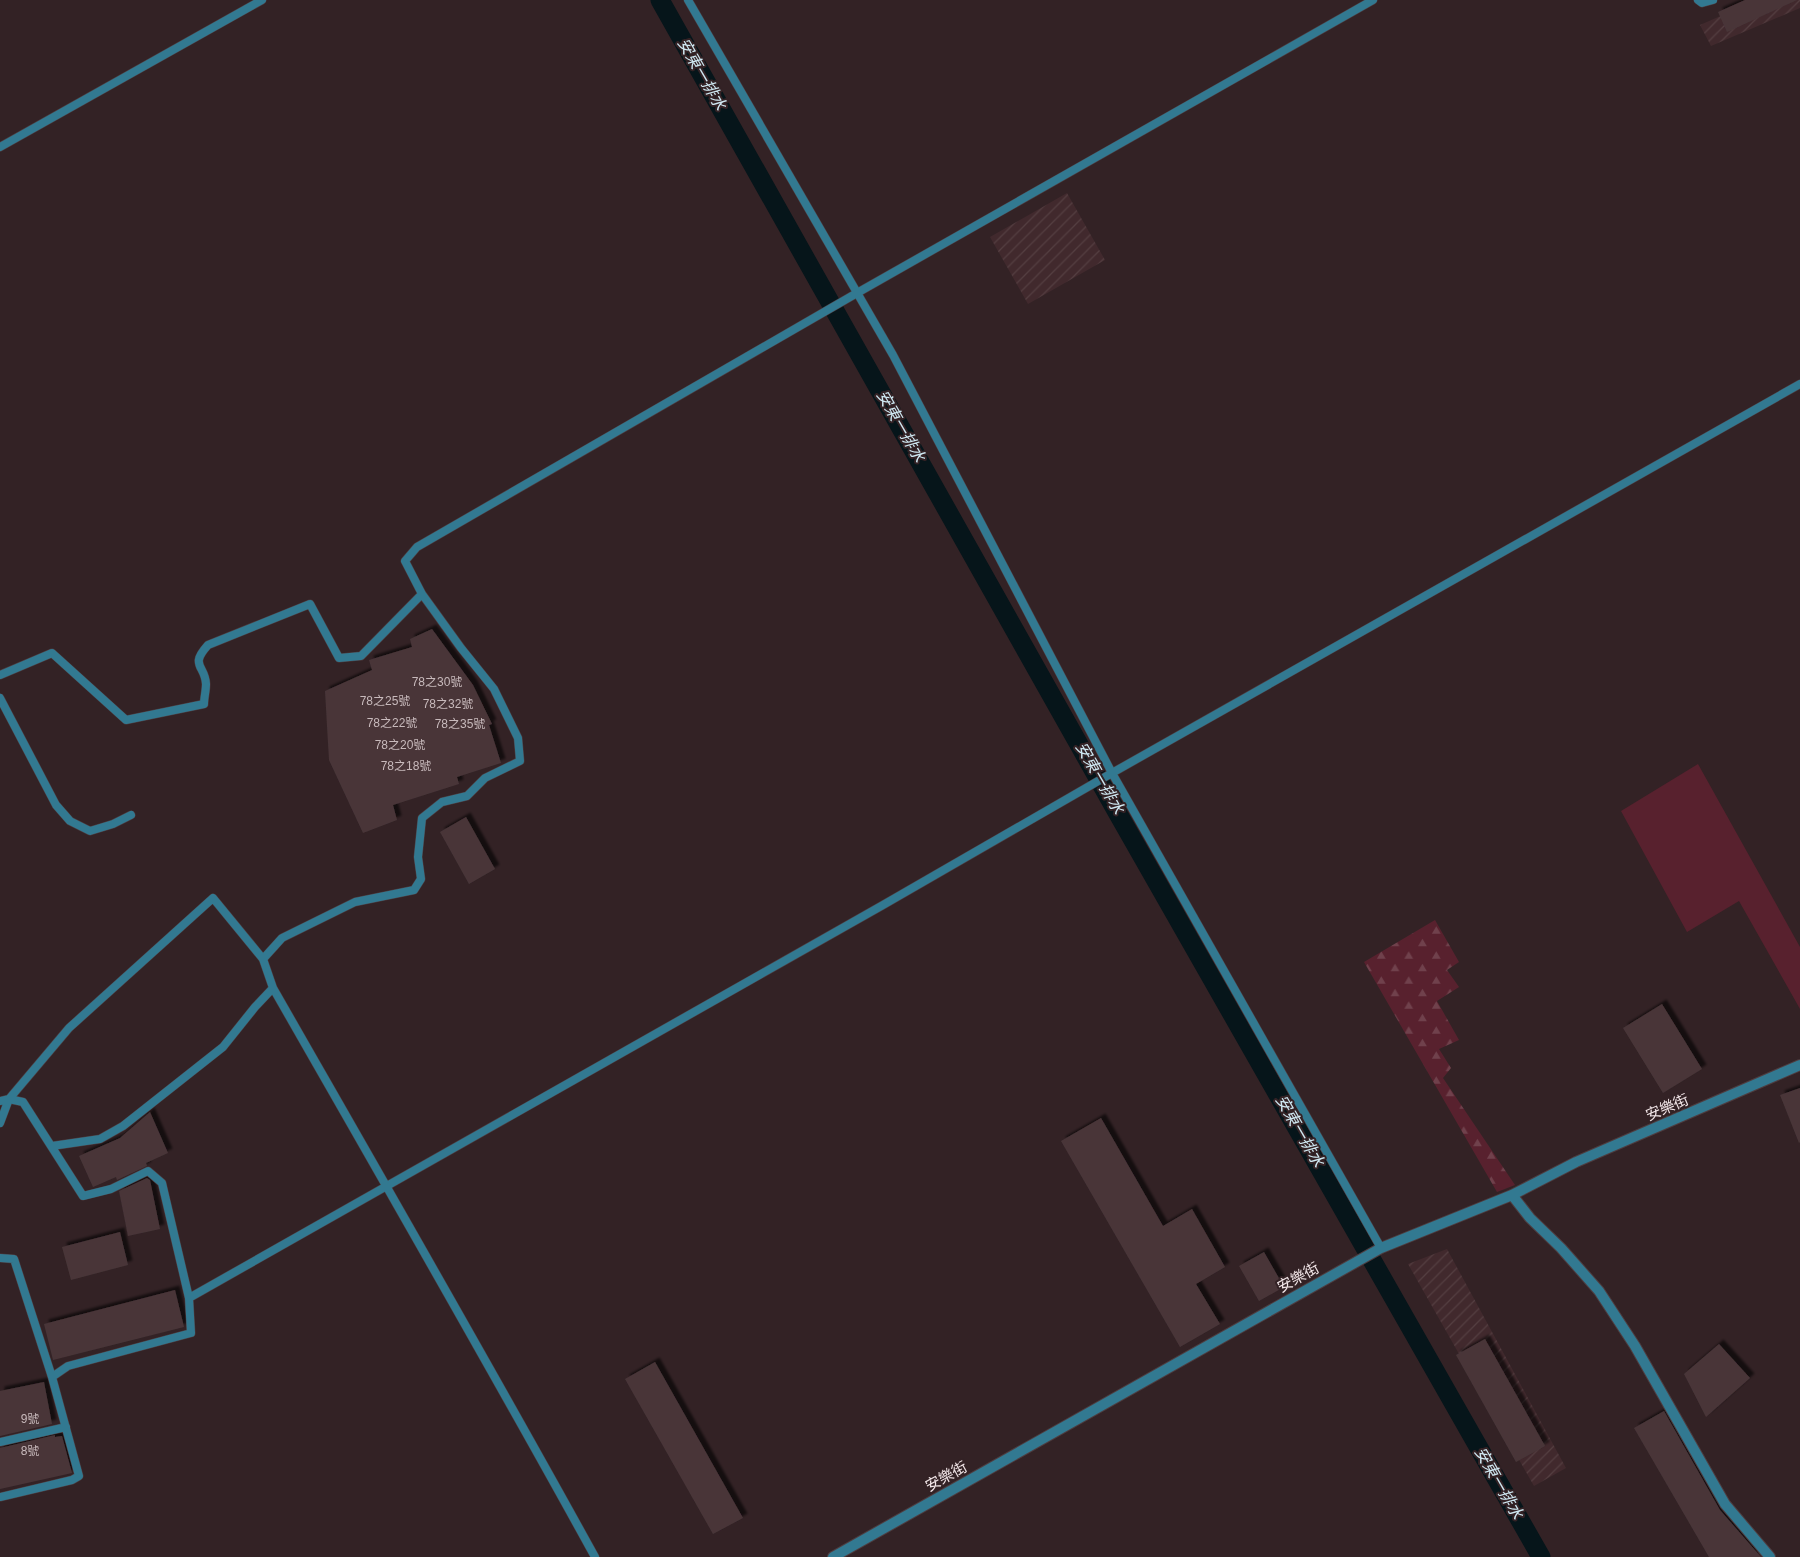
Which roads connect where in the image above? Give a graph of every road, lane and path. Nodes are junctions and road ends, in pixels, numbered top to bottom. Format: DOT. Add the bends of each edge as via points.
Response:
graph roads {
  1 [pos="262,0"];
  2 [pos="688,0"];
  3 [pos="1373,0"];
  4 [pos="1698,0"];
  5 [pos="1713,0"];
  6 [pos="0,147"];
  7 [pos="857,292"];
  8 [pos="1800,384"];
  9 [pos="422,594"];
  10 [pos="0,675"];
  11 [pos="0,698"];
  12 [pos="1112,772"];
  13 [pos="131,816"];
  14 [pos="263,959"];
  15 [pos="273,988"];
  16 [pos="1800,1065"];
  17 [pos="9,1099"];
  18 [pos="0,1101"];
  19 [pos="0,1123"];
  20 [pos="52,1146"];
  21 [pos="385,1186"];
  22 [pos="1512,1195"];
  23 [pos="1382,1248"];
  24 [pos="0,1258"];
  25 [pos="189,1298"];
  26 [pos="52,1377"];
  27 [pos="66,1427"];
  28 [pos="0,1442"];
  29 [pos="0,1497"];
  30 [pos="595,1557"];
  31 [pos="833,1557"];
  32 [pos="1770,1557"];
  1 -- 6 [label="lane"];
  2 -- 7 [label="lane"];
  3 -- 7 [label="lane"];
  4 -- 5 [label="lane" via="1702,3"];
  7 -- 9 [label="lane" via="417,547 406,561"];
  7 -- 12 [label="lane"];
  8 -- 12 [label="lane"];
  9 -- 10 [label="lane" via="361,656 339,658 310,604 208,645 200,654 198,664 206,683 204,704 126,720 52,653"];
  9 -- 14 [label="lane" via="494,689 518,738 520,761 486,778 467,796 442,802 422,818 418,857 421,879 414,890 355,902 282,938"];
  11 -- 13 [label="lane" via="56,805 70,821 90,830"];
  12 -- 21 [label="lane" via="883,906"];
  12 -- 23 [label="lane"];
  14 -- 15 [label="lane"];
  14 -- 17 [label="lane" via="213,898 69,1028"];
  15 -- 20 [label="lane" via="223,1047 123,1126 100,1139"];
  15 -- 21 [label="lane"];
  16 -- 22 [label="street, 安樂街" via="1576,1162"];
  17 -- 18 [label="lane"];
  17 -- 19 [label="lane"];
  17 -- 20 [label="lane" via="22,1102"];
  20 -- 25 [label="lane" via="84,1196 111,1189 148,1171 162,1183"];
  21 -- 25 [label="lane"];
  21 -- 30 [label="lane" via="423,1248"];
  22 -- 23 [label="street, 安樂街"];
  22 -- 32 [label="street" via="1599,1291 1635,1346 1725,1504"];
  23 -- 31 [label="street, 安樂街"];
  24 -- 26 [label="lane" via="14,1259"];
  25 -- 26 [label="lane" via="191,1333 68,1366"];
  26 -- 27 [label="lane"];
  27 -- 28 [label="lane"];
  27 -- 29 [label="lane" via="79,1476"];
}
